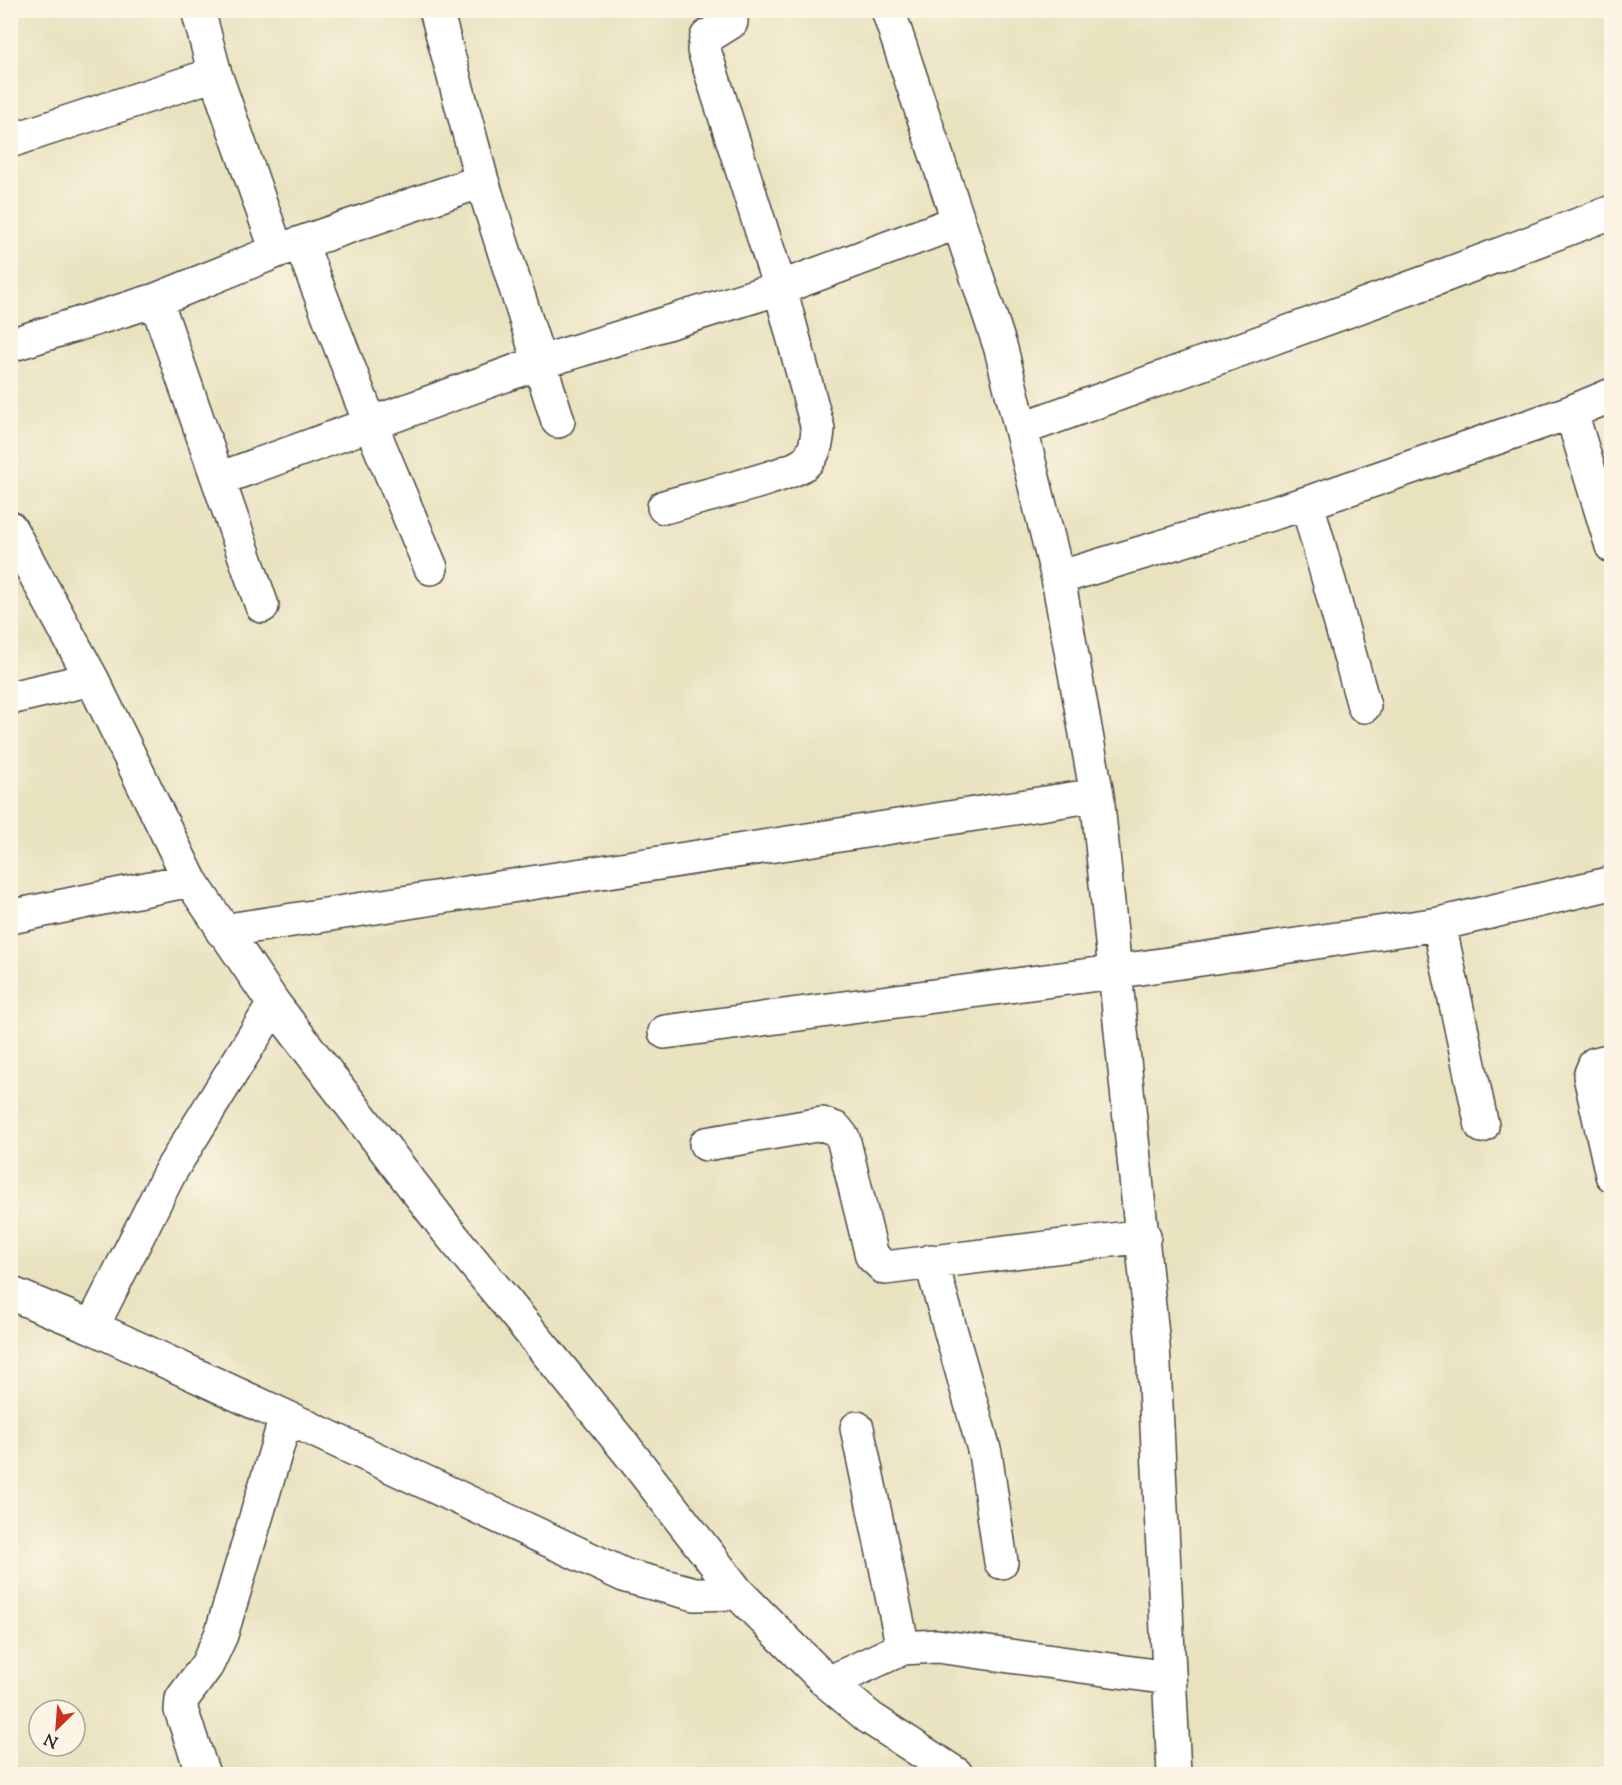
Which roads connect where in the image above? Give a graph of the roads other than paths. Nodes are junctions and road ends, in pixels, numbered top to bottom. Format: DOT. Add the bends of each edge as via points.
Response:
graph roads {
  1 [pos="198,10"];
  2 [pos="436,10"];
  3 [pos="731,10"];
  4 [pos="888,10"];
  5 [pos="215,74"];
  6 [pos="10,141"];
  7 [pos="482,181"];
  8 [pos="1611,212"];
  9 [pos="958,222"];
  10 [pos="289,248"];
  11 [pos="780,288"];
  12 [pos="156,300"];
  13 [pos="10,345"];
  14 [pos="541,362"];
  15 [pos="1611,395"];
  16 [pos="1571,412"];
  17 [pos="558,421"];
  18 [pos="370,423"];
  19 [pos="1021,429"];
  20 [pos="219,479"];
  21 [pos="1307,503"];
  22 [pos="664,507"];
  23 [pos="10,528"];
  24 [pos="1611,546"];
  25 [pos="431,567"];
  26 [pos="1058,578"];
  27 [pos="262,606"];
  28 [pos="92,680"];
  29 [pos="10,698"];
  30 [pos="1364,706"];
  31 [pos="1096,795"];
  32 [pos="190,880"];
  33 [pos="1611,883"];
  34 [pos="10,917"];
  35 [pos="1439,924"];
  36 [pos="222,931"];
  37 [pos="1113,972"];
  38 [pos="274,1004"];
  39 [pos="665,1032"];
  40 [pos="1611,1060"];
  41 [pos="1482,1126"];
  42 [pos="706,1144"];
  43 [pos="1611,1175"];
  44 [pos="1144,1236"];
  45 [pos="931,1261"];
  46 [pos="10,1293"];
  47 [pos="92,1328"];
  48 [pos="286,1417"];
  49 [pos="857,1428"];
  50 [pos="1000,1562"];
  51 [pos="738,1593"];
  52 [pos="903,1648"];
  53 [pos="1169,1678"];
  54 [pos="828,1683"];
  55 [pos="203,1774"];
  56 [pos="956,1774"];
  57 [pos="1174,1774"];
  1 -- 5 [label="street"];
  2 -- 7 [label="street"];
  3 -- 11 [label="street" via="731,22 707,37 704,50"];
  4 -- 9 [label="street"];
  5 -- 6 [label="street"];
  5 -- 10 [label="street"];
  7 -- 10 [label="street"];
  7 -- 14 [label="street"];
  8 -- 19 [label="street"];
  9 -- 11 [label="street"];
  9 -- 19 [label="street" via="1001,348"];
  10 -- 12 [label="street"];
  10 -- 18 [label="street"];
  11 -- 14 [label="street"];
  11 -- 22 [label="street" via="818,429 810,458 791,470"];
  12 -- 13 [label="street"];
  12 -- 20 [label="street"];
  14 -- 17 [label="street"];
  14 -- 18 [label="street"];
  15 -- 16 [label="street"];
  16 -- 21 [label="street"];
  16 -- 24 [label="street"];
  18 -- 20 [label="street"];
  18 -- 25 [label="street"];
  19 -- 26 [label="street"];
  20 -- 27 [label="street"];
  21 -- 26 [label="street"];
  21 -- 30 [label="street"];
  23 -- 28 [label="street"];
  26 -- 31 [label="street"];
  28 -- 29 [label="street"];
  28 -- 32 [label="street"];
  31 -- 36 [label="street"];
  31 -- 37 [label="street"];
  32 -- 34 [label="street"];
  32 -- 36 [label="street"];
  33 -- 35 [label="street"];
  35 -- 37 [label="street"];
  35 -- 41 [label="street"];
  36 -- 38 [label="street"];
  37 -- 39 [label="street"];
  37 -- 44 [label="street"];
  38 -- 47 [label="street" via="170,1172"];
  38 -- 51 [label="street" via="447,1230"];
  40 -- 43 [label="street" via="1596,1064 1590,1076"];
  42 -- 45 [label="street" via="822,1124 836,1130 843,1138 872,1256 885,1268"];
  44 -- 45 [label="street"];
  44 -- 53 [label="street"];
  45 -- 50 [label="street" via="985,1453"];
  46 -- 47 [label="street"];
  47 -- 48 [label="street"];
  48 -- 51 [label="street" via="626,1576 696,1594"];
  48 -- 55 [label="street" via="221,1635 207,1665 182,1699 181,1710"];
  49 -- 52 [label="street"];
  51 -- 54 [label="street"];
  52 -- 53 [label="street" via="937,1646"];
  52 -- 54 [label="street"];
  53 -- 57 [label="street"];
  54 -- 56 [label="street" via="870,1718"];
}
